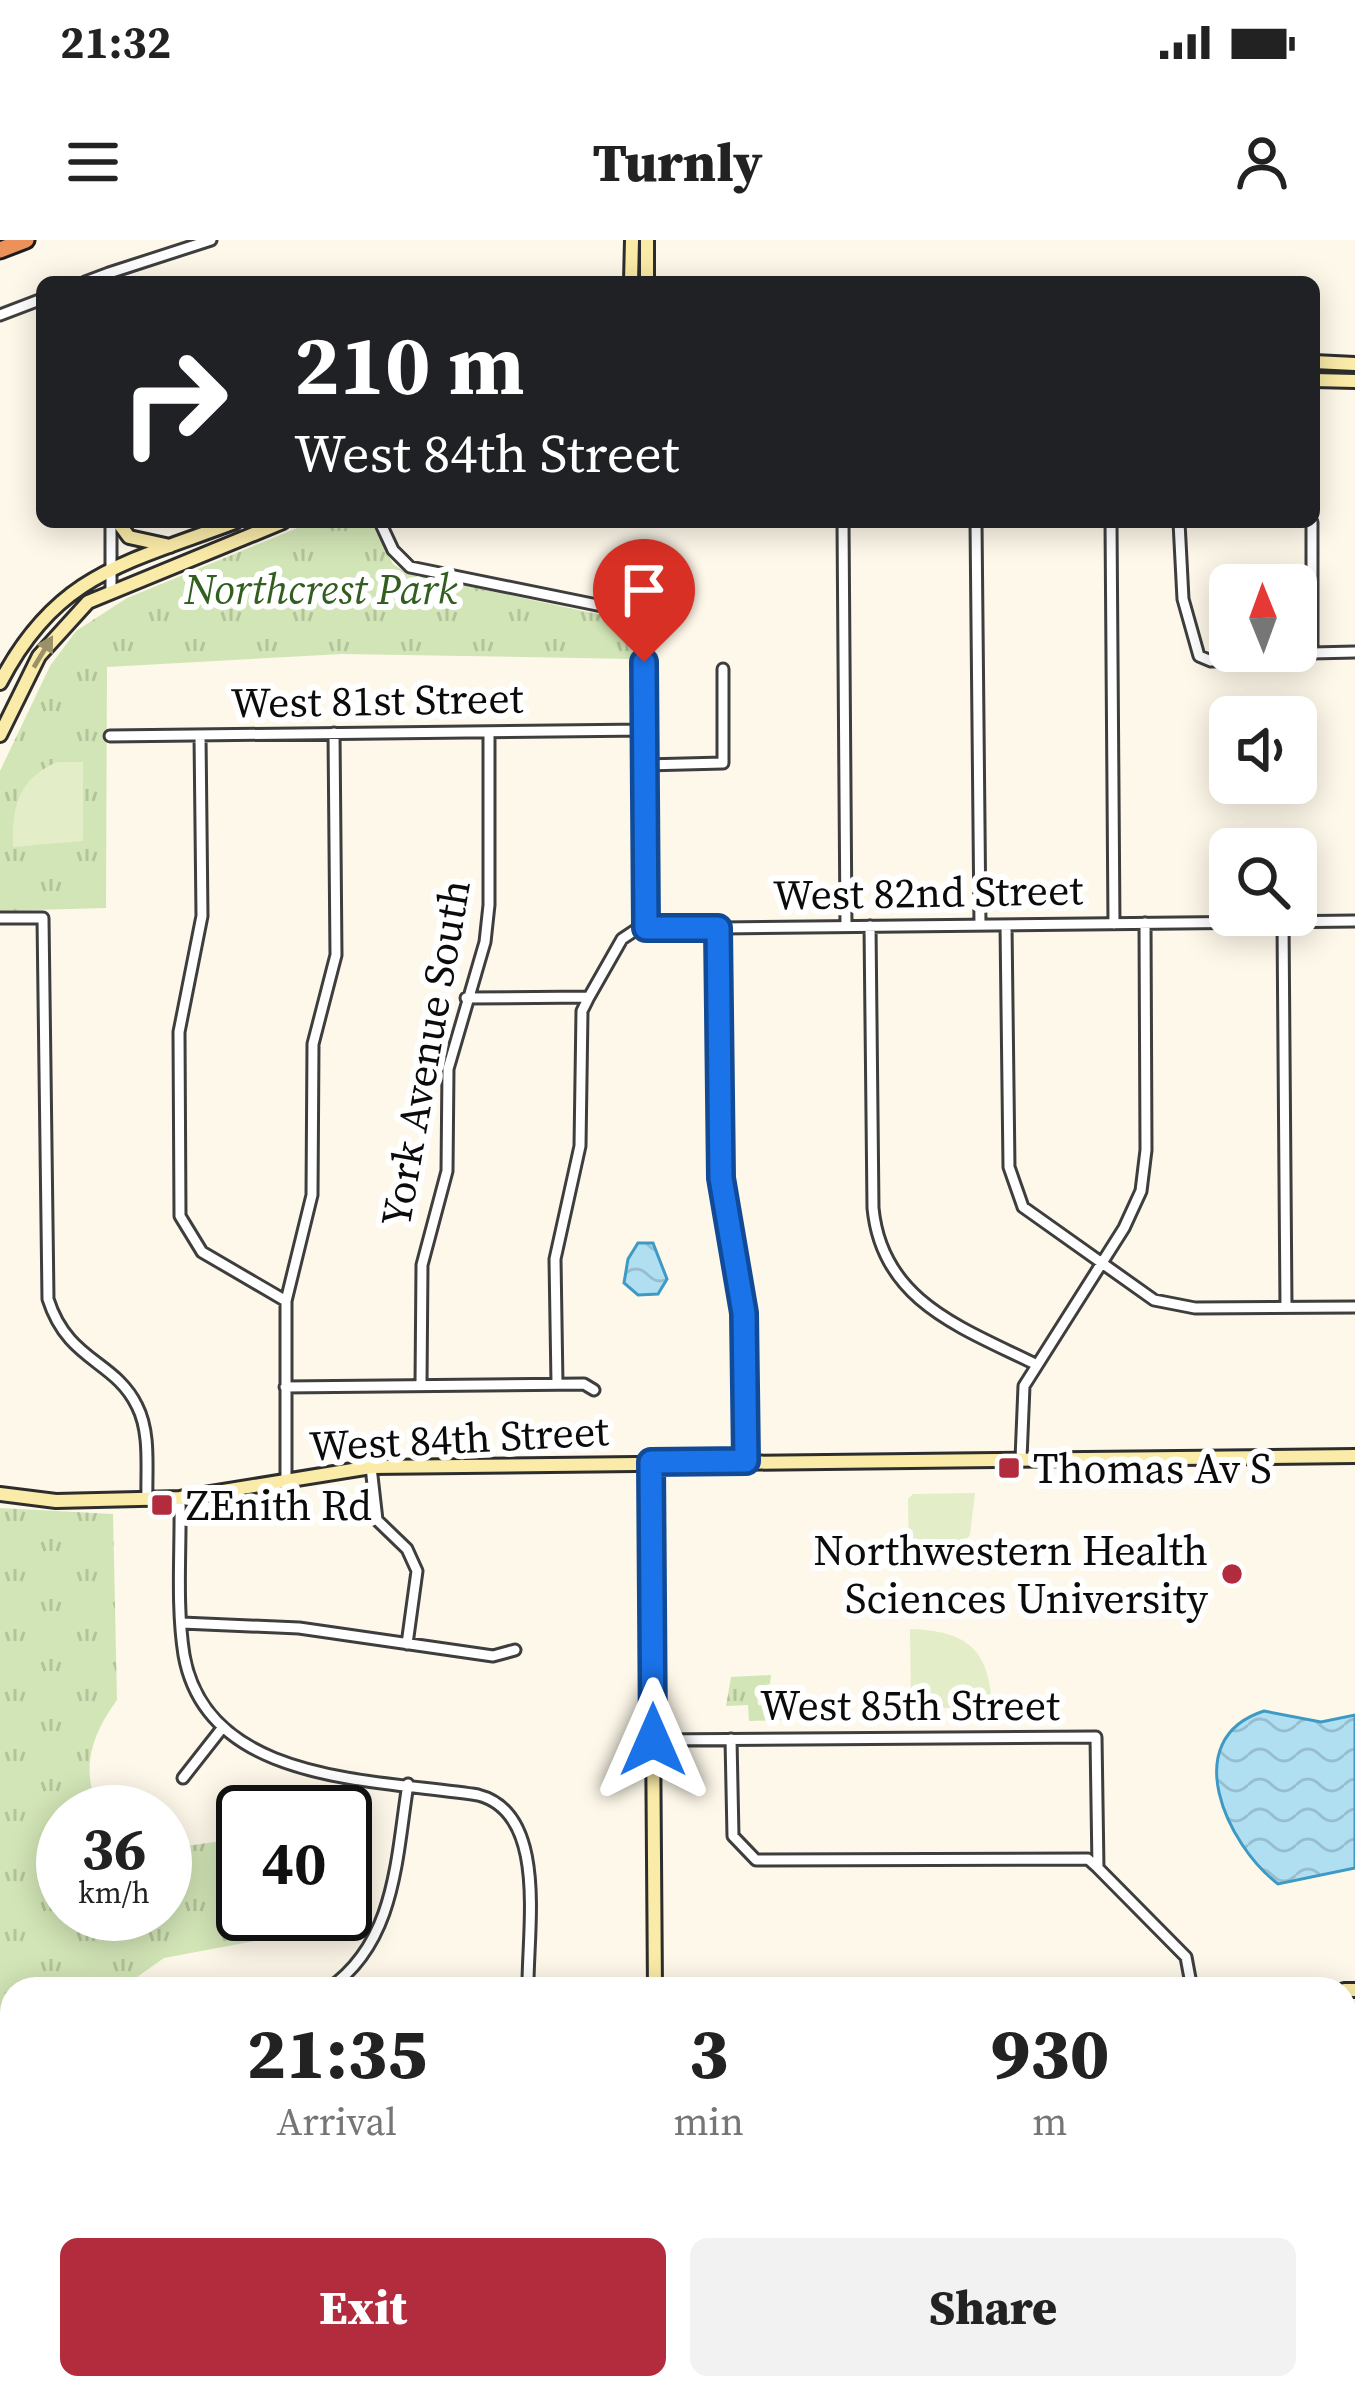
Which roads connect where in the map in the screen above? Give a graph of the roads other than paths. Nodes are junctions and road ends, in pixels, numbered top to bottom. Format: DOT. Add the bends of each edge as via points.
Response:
graph roads {
  1 [pos="26,240"];
  2 [pos="211,240"];
  3 [pos="632,240"];
  4 [pos="647,240"];
  5 [pos="0,250"];
  6 [pos="114,276"];
  7 [pos="632,276"];
  8 [pos="647,276"];
  9 [pos="36,301"];
  10 [pos="0,315"];
  11 [pos="1320,362"];
  12 [pos="1355,364"];
  13 [pos="1320,380"];
  14 [pos="1355,381"];
  15 [pos="114,528"];
  16 [pos="121,528"];
  17 [pos="219,528"];
  18 [pos="268,528"];
  19 [pos="383,528"];
  20 [pos="842,528"];
  21 [pos="976,528"];
  22 [pos="1111,528"];
  23 [pos="1180,528"];
  24 [pos="1312,528"];
  25 [pos="172,546"];
  26 [pos="1312,564"];
  27 [pos="110,570"];
  28 [pos="111,589"];
  29 [pos="1355,652"];
  30 [pos="1317,653"];
  31 [pos="1209,659"];
  32 [pos="723,669"];
  33 [pos="0,683"];
  34 [pos="645,730"];
  35 [pos="489,732"];
  36 [pos="334,734"];
  37 [pos="0,735"];
  38 [pos="200,735"];
  39 [pos="110,736"];
  40 [pos="645,764"];
  41 [pos="0,918"];
  42 [pos="1355,921"];
  43 [pos="1317,922"];
  44 [pos="1145,923"];
  45 [pos="1209,923"];
  46 [pos="1114,924"];
  47 [pos="980,925"];
  48 [pos="1006,925"];
  49 [pos="846,926"];
  50 [pos="870,926"];
  51 [pos="646,928"];
  52 [pos="718,928"];
  53 [pos="1283,936"];
  54 [pos="589,997"];
  55 [pos="466,998"];
  56 [pos="1100,1267"];
  57 [pos="286,1301"];
  58 [pos="1355,1306"];
  59 [pos="1286,1307"];
  60 [pos="1037,1365"];
  61 [pos="557,1384"];
  62 [pos="421,1385"];
  63 [pos="285,1387"];
  64 [pos="593,1390"];
  65 [pos="1355,1456"];
  66 [pos="1021,1459"];
  67 [pos="746,1461"];
  68 [pos="651,1462"];
  69 [pos="371,1466"];
  70 [pos="286,1480"];
  71 [pos="0,1494"];
  72 [pos="180,1498"];
  73 [pos="147,1500"];
  74 [pos="182,1623"];
  75 [pos="407,1643"];
  76 [pos="514,1649"];
  77 [pos="223,1727"];
  78 [pos="731,1739"];
  79 [pos="653,1740"];
  80 [pos="183,1778"];
  81 [pos="408,1784"];
  82 [pos="1098,1868"];
  83 [pos="342,1977"];
  84 [pos="528,1977"];
  85 [pos="655,1977"];
  86 [pos="1190,1977"];
  1 -- 5 [label="highway"];
  2 -- 6 [label="street"];
  3 -- 7 [label="street"];
  4 -- 8 [label="street"];
  9 -- 10 [label="street"];
  11 -- 12 [label="street"];
  13 -- 14 [label="street"];
  15 -- 27 [label="street"];
  16 -- 25 [label="street"];
  17 -- 25 [label="street"];
  18 -- 28 [label="street"];
  19 -- 34 [label="street" via="400,559 422,572 620,614 643,649"];
  20 -- 49 [label="street"];
  21 -- 47 [label="street"];
  22 -- 46 [label="street"];
  23 -- 31 [label="street" via="1192,646"];
  24 -- 26 [label="street"];
  25 -- 27 [label="street"];
  27 -- 28 [label="street"];
  27 -- 33 [label="street" via="56,602"];
  37 -- 28 [label="street, one-way" via="55,633"];
  29 -- 30 [label="street"];
  32 -- 40 [label="street" via="723,763"];
  34 -- 35 [label="street, West 81st Street"];
  34 -- 40 [label="street"];
  35 -- 36 [label="street, West 81st Street"];
  35 -- 55 [label="street, York Avenue South" via="490,904"];
  36 -- 38 [label="street, West 81st Street"];
  36 -- 57 [label="street" via="336,955 313,1045 312,1196"];
  38 -- 39 [label="street, West 81st Street"];
  38 -- 57 [label="street" via="202,916 179,1032 180,1216 202,1252"];
  40 -- 51 [label="street"];
  41 -- 73 [label="street" via="43,918 48,1298 76,1350 122,1384 139,1409"];
  42 -- 43 [label="street, West 82nd Street"];
  44 -- 45 [label="street, West 82nd Street"];
  44 -- 46 [label="street, West 82nd Street"];
  44 -- 56 [label="street" via="1146,1171 1135,1210"];
  46 -- 48 [label="street, West 82nd Street"];
  47 -- 48 [label="street, West 82nd Street"];
  47 -- 50 [label="street, West 82nd Street"];
  48 -- 56 [label="street" via="1010,1182 1023,1208"];
  49 -- 50 [label="street, West 82nd Street"];
  49 -- 52 [label="street, West 82nd Street"];
  50 -- 60 [label="street" via="873,1208 881,1251 920,1303"];
  51 -- 52 [label="street, West 82nd Street"];
  51 -- 54 [label="street" via="622,940"];
  52 -- 67 [label="street" via="721,1178 744,1313"];
  53 -- 59 [label="street"];
  54 -- 55 [label="street"];
  54 -- 61 [label="street" via="581,1012 580,1146 556,1240"];
  55 -- 62 [label="street, York Avenue South" via="448,1069 447,1171 422,1265"];
  56 -- 59 [label="street" via="1174,1306"];
  56 -- 60 [label="street"];
  57 -- 63 [label="street"];
  58 -- 59 [label="street"];
  60 -- 66 [label="street" via="1021,1397"];
  61 -- 62 [label="street"];
  61 -- 64 [label="street"];
  62 -- 63 [label="street"];
  63 -- 70 [label="street"];
  65 -- 66 [label="street, West 84th Street"];
  66 -- 67 [label="street, West 84th Street"];
  67 -- 68 [label="street, West 84th Street"];
  68 -- 69 [label="street, West 84th Street"];
  68 -- 79 [label="street"];
  69 -- 70 [label="street, West 84th Street"];
  69 -- 75 [label="street" via="377,1520 419,1556"];
  70 -- 72 [label="street, West 84th Street"];
  71 -- 73 [label="street, West 84th Street"];
  72 -- 73 [label="street, West 84th Street"];
  72 -- 74 [label="street"];
  74 -- 75 [label="street"];
  74 -- 77 [label="street" via="192,1681"];
  75 -- 76 [label="street" via="493,1656"];
  77 -- 80 [label="street"];
  77 -- 81 [label="street" via="274,1760"];
  78 -- 79 [label="street, West 85th Street"];
  78 -- 82 [label="street" via="732,1825 739,1847 768,1862 1088,1859"];
  78 -- 82 [label="street, West 85th Street" via="1096,1737"];
  79 -- 85 [label="street"];
  81 -- 83 [label="street" via="383,1923"];
  81 -- 84 [label="street" via="490,1798 520,1825"];
  82 -- 86 [label="street" via="1186,1957"];
}
